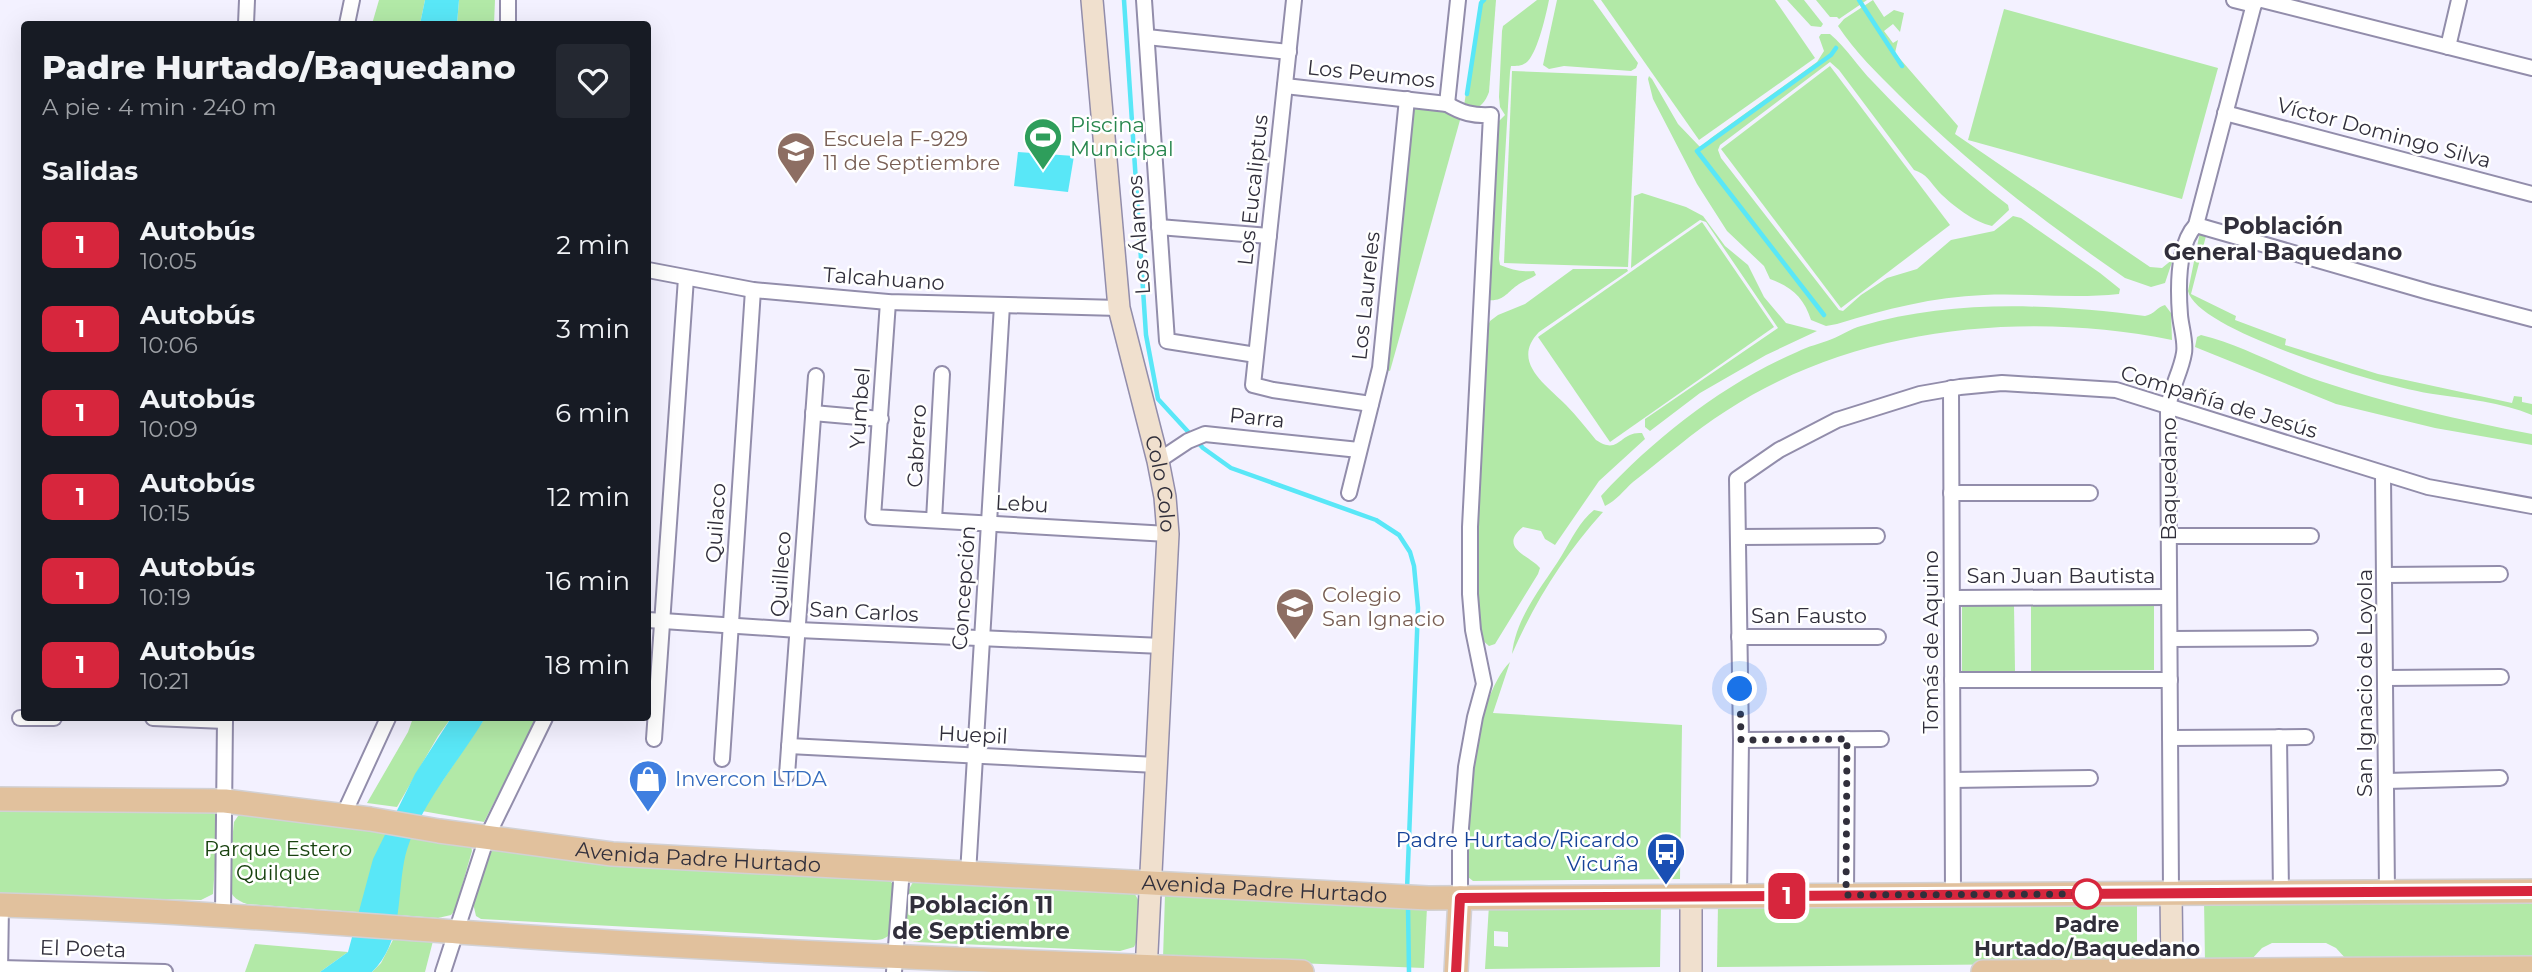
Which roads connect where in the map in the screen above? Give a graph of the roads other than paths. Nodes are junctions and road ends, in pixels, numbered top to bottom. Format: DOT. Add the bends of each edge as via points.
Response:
graph roads {
  1 [pos="247,0"];
  2 [pos="352,0"];
  3 [pos="508,0"];
  4 [pos="1092,0"];
  5 [pos="1144,0"];
  6 [pos="1294,0"];
  7 [pos="1458,0"];
  8 [pos="2234,0"];
  9 [pos="2459,0"];
  10 [pos="2257,2"];
  11 [pos="246,21"];
  12 [pos="348,21"];
  13 [pos="508,21"];
  14 [pos="1147,37"];
  15 [pos="2448,47"];
  16 [pos="1289,52"];
  17 [pos="2532,68"];
  18 [pos="1285,86"];
  19 [pos="1407,99"];
  20 [pos="1447,104"];
  21 [pos="2225,113"];
  22 [pos="2532,194"];
  23 [pos="2196,225"];
  24 [pos="1159,226"];
  25 [pos="1269,236"];
  26 [pos="651,271"];
  27 [pos="685,278"];
  28 [pos="753,290"];
  29 [pos="888,302"];
  30 [pos="1002,305"];
  31 [pos="1119,308"];
  32 [pos="2532,318"];
  33 [pos="1256,355"];
  34 [pos="942,374"];
  35 [pos="816,376"];
  36 [pos="1951,388"];
  37 [pos="1371,404"];
  38 [pos="2169,405"];
  39 [pos="813,413"];
  40 [pos="881,419"];
  41 [pos="1359,450"];
  42 [pos="1158,461"];
  43 [pos="2384,475"];
  44 [pos="1951,493"];
  45 [pos="2090,493"];
  46 [pos="1349,494"];
  47 [pos="2532,506"];
  48 [pos="873,517"];
  49 [pos="934,520"];
  50 [pos="989,524"];
  51 [pos="1168,534"];
  52 [pos="1877,536"];
  53 [pos="2169,536"];
  54 [pos="2311,536"];
  55 [pos="1738,537"];
  56 [pos="2500,573"];
  57 [pos="2385,575"];
  58 [pos="2169,597"];
  59 [pos="1952,598"];
  60 [pos="655,620"];
  61 [pos="730,625"];
  62 [pos="798,629"];
  63 [pos="1878,636"];
  64 [pos="1739,637"];
  65 [pos="2310,638"];
  66 [pos="982,639"];
  67 [pos="2170,639"];
  68 [pos="1162,646"];
  69 [pos="2501,677"];
  70 [pos="2385,678"];
  71 [pos="1952,680"];
  72 [pos="2170,680"];
  73 [pos="225,721"];
  74 [pos="387,721"];
  75 [pos="544,721"];
  76 [pos="2279,737"];
  77 [pos="2306,737"];
  78 [pos="2170,738"];
  79 [pos="654,739"];
  80 [pos="1847,739"];
  81 [pos="1881,739"];
  82 [pos="1741,740"];
  83 [pos="789,746"];
  84 [pos="974,756"];
  85 [pos="722,759"];
  86 [pos="1156,765"];
  87 [pos="787,775"];
  88 [pos="2090,778"];
  89 [pos="2500,778"];
  90 [pos="1953,780"];
  91 [pos="2386,780"];
  92 [pos="0,799"];
  93 [pos="225,801"];
  94 [pos="343,816"];
  95 [pos="487,837"];
  96 [pos="902,869"];
  97 [pos="968,874"];
  98 [pos="1150,882"];
  99 [pos="2532,891"];
  100 [pos="2281,892"];
  101 [pos="2387,892"];
  102 [pos="2172,893"];
  103 [pos="1846,895"];
  104 [pos="1954,895"];
  105 [pos="1739,896"];
  106 [pos="1691,897"];
  107 [pos="1460,898"];
  108 [pos="0,905"];
  109 [pos="223,915"];
  110 [pos="456,932"];
  111 [pos="894,964"];
  112 [pos="1066,967"];
  113 [pos="2532,968"];
  114 [pos="1147,969"];
  115 [pos="0,970"];
  116 [pos="2172,971"];
  117 [pos="165,972"];
  118 [pos="443,972"];
  119 [pos="1302,972"];
  120 [pos="1456,972"];
  121 [pos="1691,972"];
  122 [pos="1983,972"];
  1 -- 11 [label="street"];
  2 -- 12 [label="street"];
  3 -- 13 [label="street"];
  4 -- 31 [label="main road, Colo Colo"];
  5 -- 14 [label="street, Los Álamos"];
  6 -- 16 [label="street, Los Eucaliptus"];
  7 -- 20 [label="street"];
  8 -- 10 [label="street"];
  9 -- 15 [label="street"];
  10 -- 15 [label="street"];
  10 -- 21 [label="street, Baquedano"];
  14 -- 16 [label="street, Los Peumos"];
  14 -- 24 [label="street, Los Álamos"];
  15 -- 17 [label="street"];
  16 -- 18 [label="street, Los Eucaliptus"];
  18 -- 19 [label="street, Los Peumos"];
  18 -- 25 [label="street, Los Eucaliptus"];
  19 -- 20 [label="street, Los Peumos"];
  19 -- 37 [label="street, Los Laureles" via="1380,369"];
  20 -- 107 [label="street, Los Peumos" via="1462,113 1491,115 1470,527 1473,630 1484,684 1466,767"];
  21 -- 22 [label="street, Víctor Domingo Silva"];
  21 -- 23 [label="street, Baquedano"];
  23 -- 32 [label="street"];
  23 -- 38 [label="street, Baquedano" via="2189,232 2179,272 2185,352"];
  24 -- 25 [label="street"];
  24 -- 33 [label="street, Los Álamos" via="1167,341"];
  25 -- 33 [label="street, Los Eucaliptus"];
  26 -- 27 [label="street, Talcahuano"];
  27 -- 28 [label="street, Talcahuano"];
  27 -- 60 [label="street"];
  28 -- 29 [label="street, Talcahuano"];
  28 -- 61 [label="street, Quilaco"];
  29 -- 30 [label="street, Talcahuano"];
  29 -- 40 [label="street, Yumbel"];
  30 -- 31 [label="street, Talcahuano"];
  30 -- 50 [label="street, Concepción"];
  31 -- 42 [label="main road, Colo Colo"];
  33 -- 37 [label="street, Los Eucaliptus" via="1253,385"];
  34 -- 49 [label="street, Cabrero"];
  35 -- 39 [label="street, Quilleco"];
  36 -- 38 [label="street, Compañía de Jesús" via="2002,383 2105,389"];
  36 -- 44 [label="street, Tomás de Aquino"];
  36 -- 55 [label="street, Compañía de Jesús" via="1837,420 1760,461 1737,480"];
  37 -- 41 [label="street, Los Laureles"];
  38 -- 43 [label="street, Compañía de Jesús"];
  38 -- 53 [label="street, Baquedano"];
  39 -- 40 [label="street"];
  39 -- 62 [label="street, Quilleco"];
  40 -- 48 [label="street, Yumbel"];
  41 -- 42 [label="street, Parra" via="1215,435 1193,438"];
  41 -- 46 [label="street, Los Laureles"];
  42 -- 51 [label="main road, Colo Colo"];
  43 -- 47 [label="street, Compañía de Jesús"];
  43 -- 57 [label="street, San Ignacio de Loyola"];
  44 -- 45 [label="street"];
  44 -- 59 [label="street, Tomás de Aquino"];
  48 -- 49 [label="street, Lebu"];
  49 -- 50 [label="street, Lebu"];
  50 -- 51 [label="street, Lebu"];
  50 -- 66 [label="street, Concepción"];
  51 -- 68 [label="main road, Colo Colo"];
  52 -- 55 [label="street"];
  53 -- 54 [label="street"];
  53 -- 58 [label="street, Baquedano"];
  55 -- 64 [label="street, Compañía de Jesús"];
  56 -- 57 [label="street"];
  57 -- 70 [label="street, San Ignacio de Loyola"];
  58 -- 59 [label="street, San Juan Bautista"];
  58 -- 67 [label="street, Baquedano"];
  59 -- 71 [label="street, Tomás de Aquino"];
  60 -- 61 [label="street, San Carlos"];
  60 -- 79 [label="street"];
  61 -- 62 [label="street, San Carlos"];
  61 -- 85 [label="street, Quilaco"];
  62 -- 66 [label="street, San Carlos"];
  62 -- 83 [label="street, Quilleco"];
  63 -- 64 [label="street, San Fausto"];
  64 -- 82 [label="street, Compañía de Jesús"];
  65 -- 67 [label="street"];
  66 -- 68 [label="street, San Carlos"];
  66 -- 84 [label="street, Concepción"];
  67 -- 72 [label="street, Baquedano"];
  68 -- 86 [label="main road, Colo Colo"];
  69 -- 70 [label="street"];
  70 -- 91 [label="street, San Ignacio de Loyola"];
  71 -- 72 [label="street"];
  71 -- 90 [label="street, Tomás de Aquino"];
  72 -- 78 [label="street, Baquedano"];
  73 -- 93 [label="street"];
  74 -- 94 [label="street"];
  75 -- 95 [label="street"];
  76 -- 77 [label="street"];
  76 -- 78 [label="street"];
  76 -- 100 [label="street"];
  78 -- 102 [label="street, Baquedano"];
  80 -- 81 [label="street"];
  80 -- 82 [label="street"];
  80 -- 103 [label="street"];
  82 -- 105 [label="street, Compañía de Jesús"];
  83 -- 84 [label="street, Huepil"];
  83 -- 87 [label="street, Quilleco"];
  84 -- 86 [label="street, Huepil"];
  84 -- 97 [label="street, Concepción"];
  86 -- 98 [label="main road, Colo Colo"];
  88 -- 90 [label="street"];
  89 -- 91 [label="street"];
  90 -- 104 [label="street, Tomás de Aquino"];
  91 -- 101 [label="street, San Ignacio de Loyola"];
  92 -- 93 [label="main road, Avenida Padre Hurtado"];
  93 -- 94 [label="main road, Avenida Padre Hurtado"];
  93 -- 109 [label="street"];
  94 -- 95 [label="main road, Avenida Padre Hurtado"];
  95 -- 96 [label="main road, Avenida Padre Hurtado" via="612,854"];
  95 -- 110 [label="street"];
  96 -- 97 [label="main road, Avenida Padre Hurtado"];
  96 -- 111 [label="street"];
  97 -- 98 [label="main road, Avenida Padre Hurtado"];
  98 -- 107 [label="main road, Avenida Padre Hurtado"];
  98 -- 114 [label="main road, Colo Colo"];
  99 -- 101 [label="main road, Avenida Padre Hurtado"];
  100 -- 101 [label="main road, Avenida Padre Hurtado"];
  100 -- 102 [label="main road, Avenida Padre Hurtado"];
  102 -- 104 [label="main road, Avenida Padre Hurtado"];
  102 -- 116 [label="main road, Baquedano"];
  103 -- 104 [label="main road, Avenida Padre Hurtado"];
  103 -- 105 [label="main road, Avenida Padre Hurtado"];
  105 -- 106 [label="main road, Avenida Padre Hurtado"];
  106 -- 107 [label="main road, Avenida Padre Hurtado"];
  106 -- 121 [label="main road"];
  107 -- 120 [label="main road"];
  108 -- 109 [label="main road"];
  108 -- 115 [label="street"];
  109 -- 110 [label="main road"];
  110 -- 111 [label="main road"];
  110 -- 118 [label="street"];
  111 -- 112 [label="main road"];
  112 -- 114 [label="main road"];
  113 -- 116 [label="main road"];
  114 -- 119 [label="main road"];
  115 -- 117 [label="street, El Poeta"];
  116 -- 122 [label="main road"];
}
